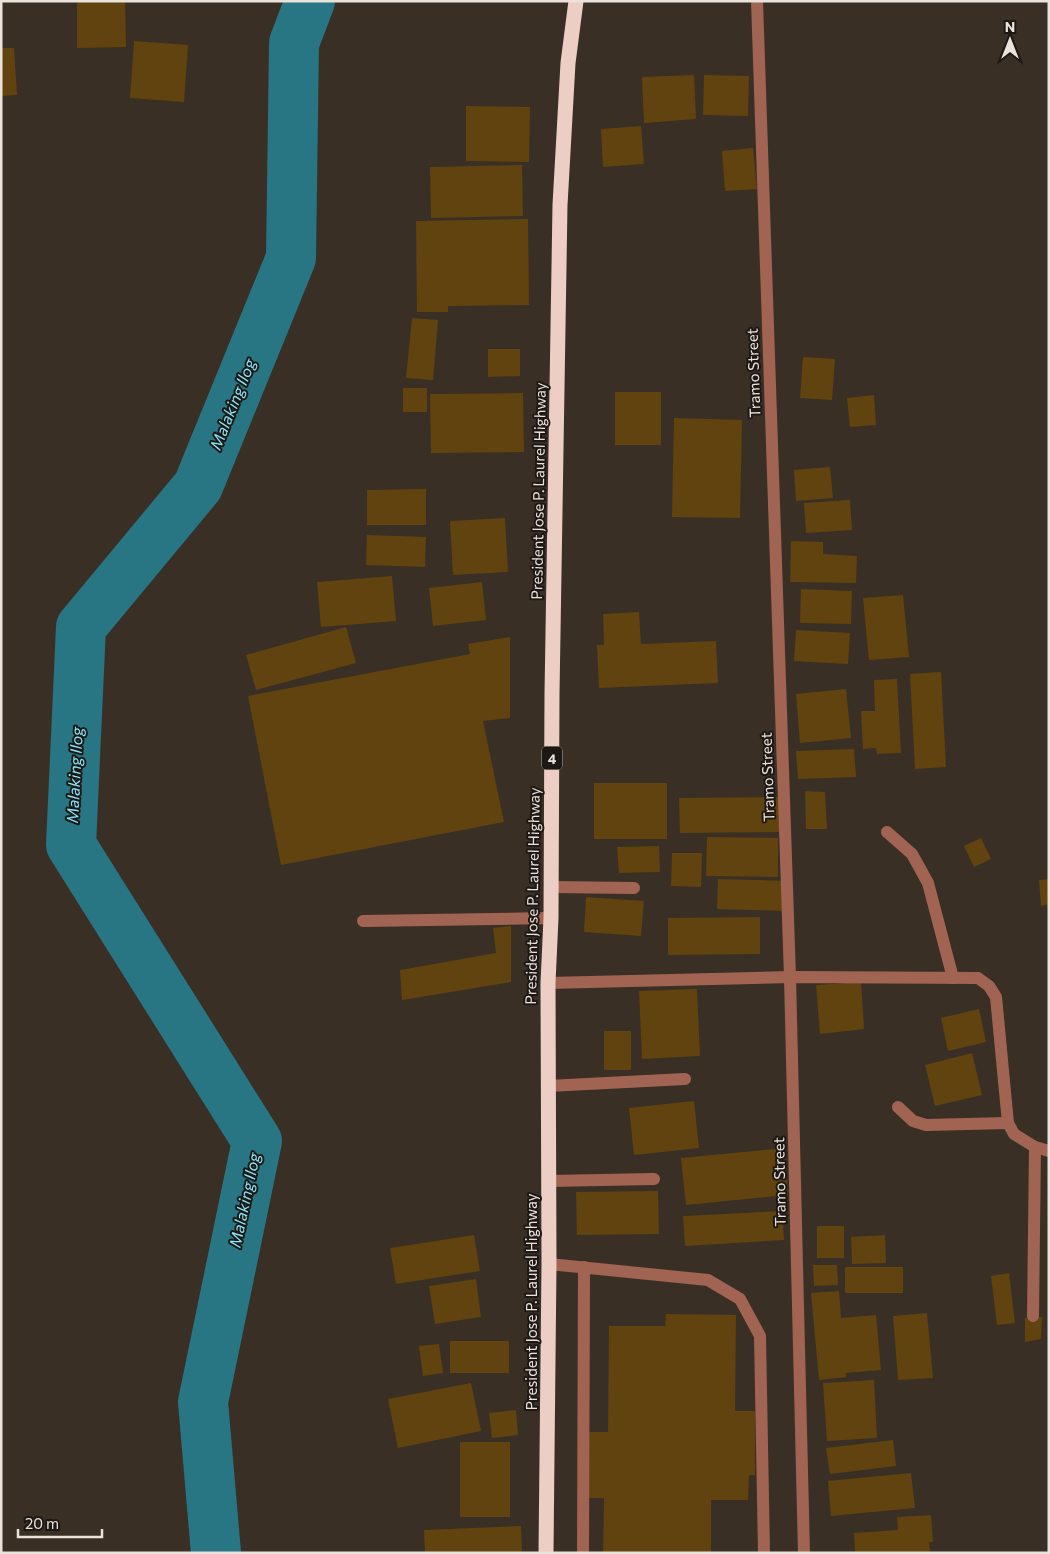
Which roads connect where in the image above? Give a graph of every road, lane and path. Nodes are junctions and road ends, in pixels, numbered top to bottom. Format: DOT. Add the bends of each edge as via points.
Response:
graph roads {
  1 [pos="576,1"];
  2 [pos="757,1"];
  3 [pos="887,832"];
  4 [pos="551,886"];
  5 [pos="634,888"];
  6 [pos="551,918"];
  7 [pos="363,920"];
  8 [pos="790,977"];
  9 [pos="953,978"];
  10 [pos="548,983"];
  11 [pos="684,1079"];
  12 [pos="548,1086"];
  13 [pos="898,1107"];
  14 [pos="1008,1122"];
  15 [pos="1035,1147"];
  16 [pos="1049,1151"];
  17 [pos="654,1179"];
  18 [pos="548,1181"];
  19 [pos="549,1264"];
  20 [pos="584,1267"];
  21 [pos="1033,1316"];
  22 [pos="546,1553"];
  23 [pos="583,1553"];
  24 [pos="764,1553"];
  25 [pos="804,1553"];
  1 -- 4 [label="highway, President Jose P. Laurel Highway / 4" via="568,63 560,205"];
  2 -- 8 [label="street, Tramo Street"];
  3 -- 9 [label="street" via="912,854 928,883"];
  4 -- 5 [label="street"];
  4 -- 6 [label="highway, President Jose P. Laurel Highway / 4"];
  6 -- 7 [label="street"];
  6 -- 10 [label="highway, President Jose P. Laurel Highway / 4"];
  8 -- 9 [label="street"];
  8 -- 10 [label="street"];
  8 -- 25 [label="street, Tramo Street"];
  9 -- 14 [label="street" via="978,978 996,997"];
  10 -- 12 [label="highway, President Jose P. Laurel Highway / 4"];
  11 -- 12 [label="street"];
  12 -- 18 [label="highway, President Jose P. Laurel Highway / 4"];
  13 -- 14 [label="street" via="913,1121 926,1125"];
  14 -- 15 [label="street" via="1014,1134"];
  15 -- 16 [label="street"];
  15 -- 21 [label="street"];
  17 -- 18 [label="street"];
  18 -- 19 [label="highway, President Jose P. Laurel Highway / 4"];
  19 -- 20 [label="street"];
  19 -- 22 [label="highway, President Jose P. Laurel Highway / 4"];
  20 -- 23 [label="street"];
  20 -- 24 [label="street" via="708,1280 740,1299 760,1336"];
}
